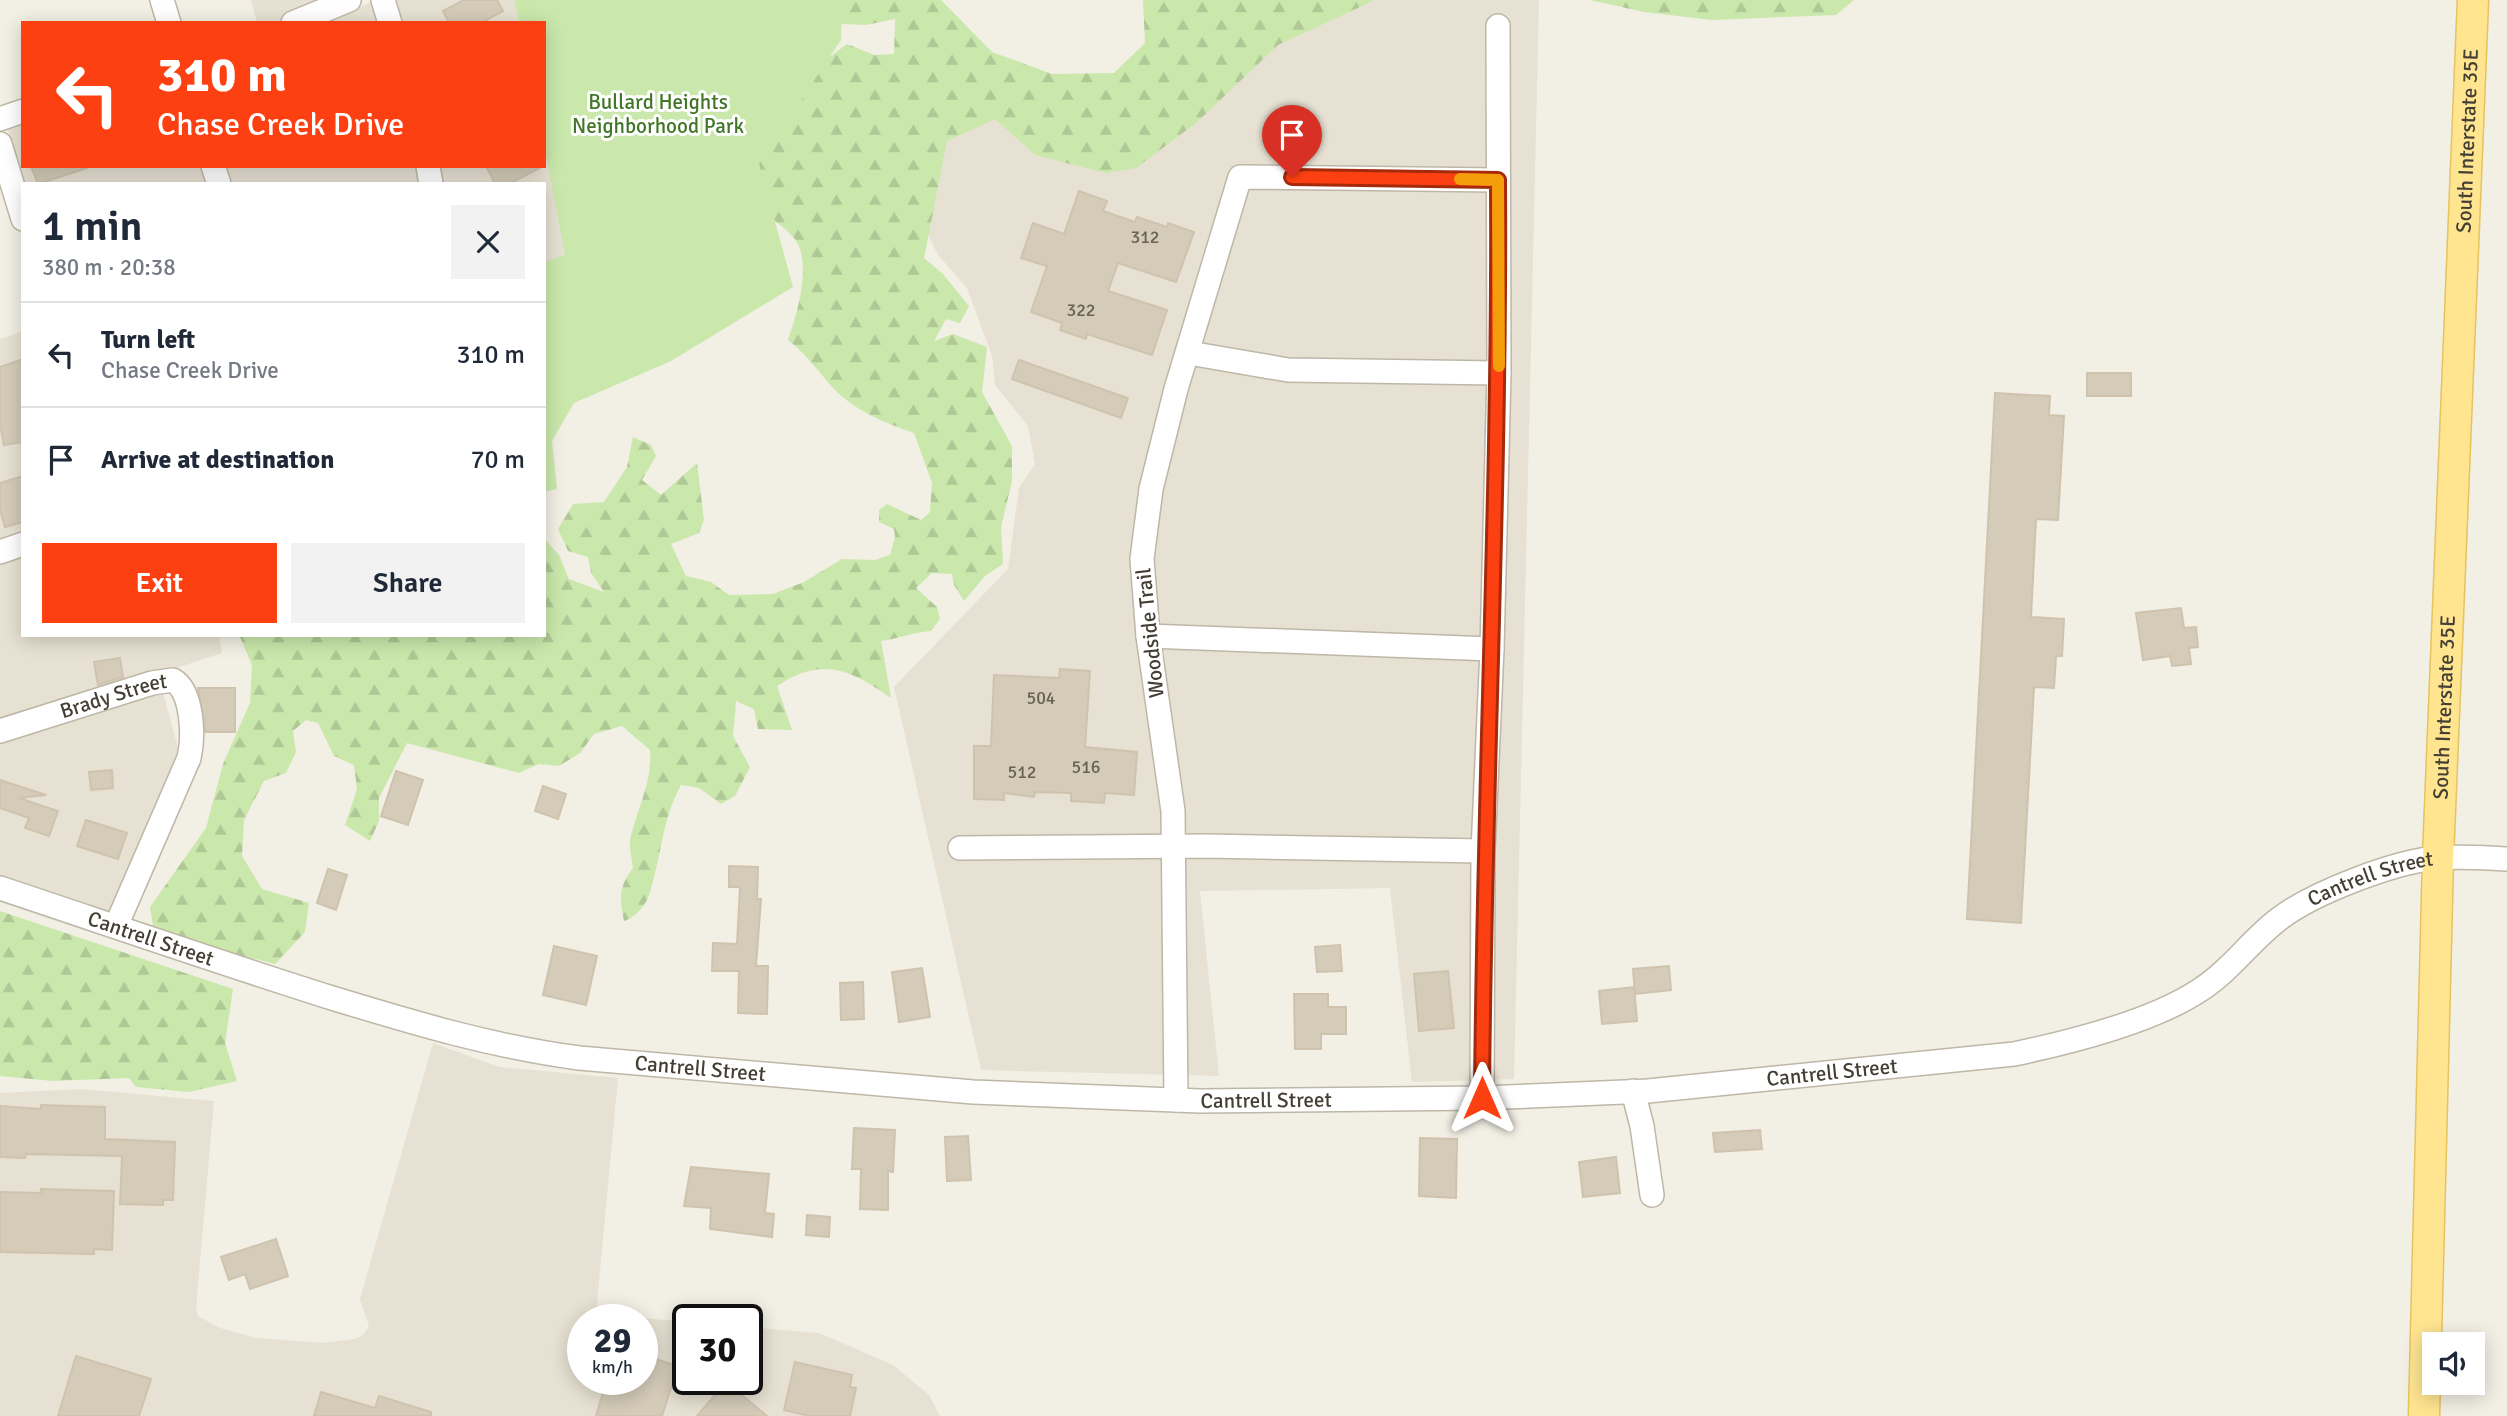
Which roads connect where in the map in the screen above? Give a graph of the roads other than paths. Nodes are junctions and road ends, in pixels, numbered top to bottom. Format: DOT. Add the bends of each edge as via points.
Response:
graph roads {
  1 [pos="162,0"];
  2 [pos="349,0"];
  3 [pos="383,0"];
  4 [pos="2473,0"];
  5 [pos="168,21"];
  6 [pos="298,21"];
  7 [pos="389,21"];
  8 [pos="1498,26"];
  9 [pos="21,112"];
  10 [pos="0,119"];
  11 [pos="0,144"];
  12 [pos="1498,180"];
  13 [pos="21,212"];
  14 [pos="1189,353"];
  15 [pos="1499,373"];
  16 [pos="21,545"];
  17 [pos="0,552"];
  18 [pos="1148,636"];
  19 [pos="1493,649"];
  20 [pos="0,731"];
  21 [pos="1175,847"];
  22 [pos="960,848"];
  23 [pos="1483,852"];
  24 [pos="2438,858"];
  25 [pos="2504,859"];
  26 [pos="0,888"];
  27 [pos="116,926"];
  28 [pos="1633,1091"];
  29 [pos="1482,1098"];
  30 [pos="1176,1100"];
  31 [pos="1652,1195"];
  32 [pos="2424,1416"];
  1 -- 5 [label="street"];
  2 -- 6 [label="street"];
  3 -- 7 [label="street"];
  4 -- 24 [label="main road, South Interstate 35E"];
  8 -- 12 [label="street"];
  9 -- 10 [label="street"];
  11 -- 13 [label="street"];
  12 -- 14 [label="street, Woodside Trail" via="1240,177"];
  12 -- 15 [label="street"];
  14 -- 15 [label="street" via="1288,370"];
  14 -- 18 [label="street, Woodside Trail" via="1151,489 1142,559"];
  15 -- 19 [label="street"];
  16 -- 17 [label="street"];
  18 -- 19 [label="street"];
  18 -- 21 [label="street, Woodside Trail"];
  19 -- 23 [label="street"];
  20 -- 27 [label="street, Brady Street" via="152,682 173,680 183,689 192,748"];
  21 -- 22 [label="street"];
  21 -- 23 [label="street"];
  21 -- 30 [label="street, Woodside Trail"];
  23 -- 29 [label="street"];
  24 -- 25 [label="street, Cantrell Street"];
  24 -- 28 [label="street, Cantrell Street" via="2401,864 2331,891 2281,917 2202,989 2174,1005 2066,1043 1975,1060"];
  24 -- 32 [label="main road, South Interstate 35E"];
  26 -- 27 [label="street, Cantrell Street"];
  27 -- 30 [label="street, Cantrell Street" via="417,1024 514,1049 973,1092"];
  28 -- 29 [label="street, Cantrell Street"];
  28 -- 31 [label="street" via="1643,1126"];
  29 -- 30 [label="street, Cantrell Street"];
}
